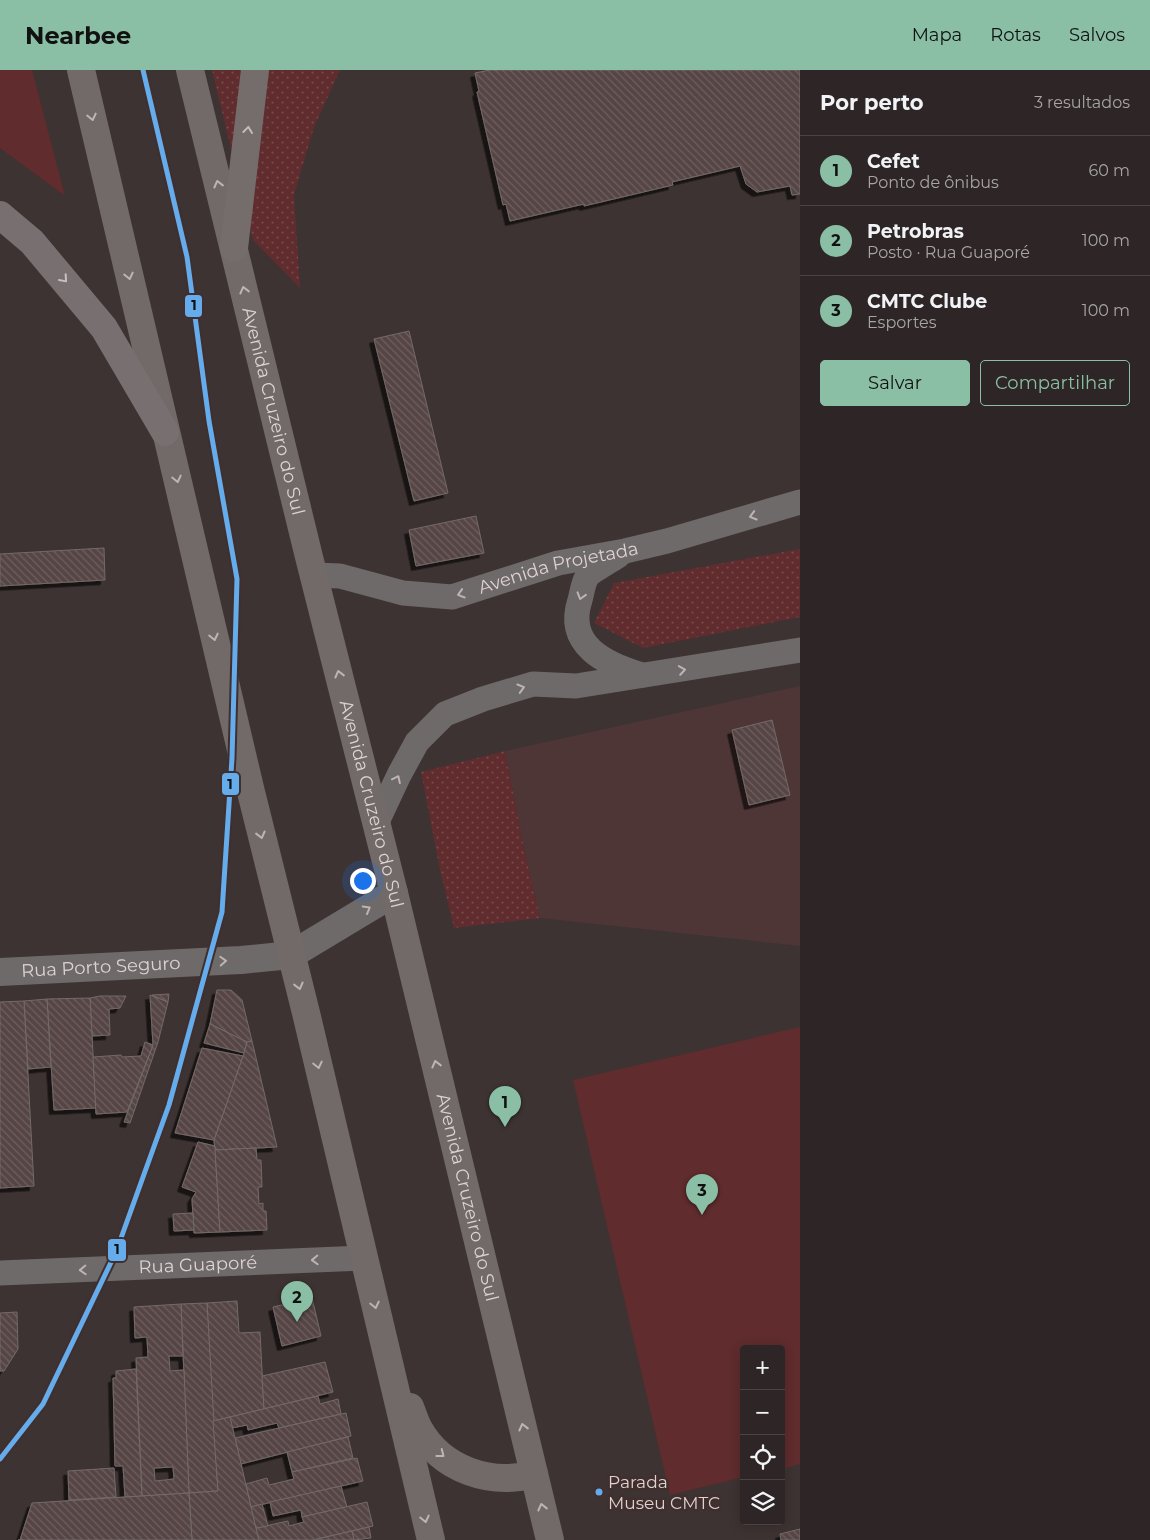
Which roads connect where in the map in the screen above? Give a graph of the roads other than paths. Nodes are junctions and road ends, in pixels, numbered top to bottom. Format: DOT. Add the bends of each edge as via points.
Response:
graph roads {
  1 [pos="81,70"];
  2 [pos="190,70"];
  3 [pos="256,70"];
  4 [pos="0,215"];
  5 [pos="234,248"];
  6 [pos="165,432"];
  7 [pos="800,502"];
  8 [pos="625,551"];
  9 [pos="314,575"];
  10 [pos="800,650"];
  11 [pos="644,676"];
  12 [pos="376,824"];
  13 [pos="394,893"];
  14 [pos="292,955"];
  15 [pos="0,972"];
  16 [pos="364,1258"];
  17 [pos="0,1274"];
  18 [pos="394,1386"];
  19 [pos="534,1474"];
  20 [pos="430,1540"];
  21 [pos="550,1540"];
  1 -- 6 [label="main road, one-way"];
  5 -- 2 [label="main road, Avenida Cruzeiro do Sul, one-way"];
  5 -- 3 [label="highway, one-way"];
  4 -- 6 [label="highway, one-way" via="32,242 104,328"];
  9 -- 5 [label="main road, Avenida Cruzeiro do Sul, one-way"];
  6 -- 14 [label="main road, one-way"];
  7 -- 8 [label="street, Avenida Projetada, one-way"];
  8 -- 9 [label="street, Avenida Projetada, one-way" via="558,563 452,597 403,593 340,576"];
  8 -- 11 [label="street, one-way" via="587,577 576,611 579,635 596,654 619,668"];
  12 -- 9 [label="main road, Avenida Cruzeiro do Sul, one-way"];
  11 -- 10 [label="street, one-way"];
  12 -- 11 [label="street, one-way" via="417,742 445,714 533,684 576,686"];
  12 -- 13 [label="main road, Avenida Cruzeiro do Sul"];
  14 -- 13 [label="street, Rua Porto Seguro, one-way"];
  19 -- 13 [label="main road, Avenida Cruzeiro do Sul, one-way"];
  15 -- 14 [label="street, Rua Porto Seguro, one-way"];
  14 -- 16 [label="main road, one-way"];
  16 -- 17 [label="street, Rua Guaporé, one-way"];
  16 -- 18 [label="main road, one-way"];
  18 -- 19 [label="main road, one-way" via="434,1449 453,1464 487,1477 511,1478"];
  18 -- 20 [label="main road, one-way"];
  21 -- 19 [label="main road, Avenida Cruzeiro do Sul, one-way"];
}
